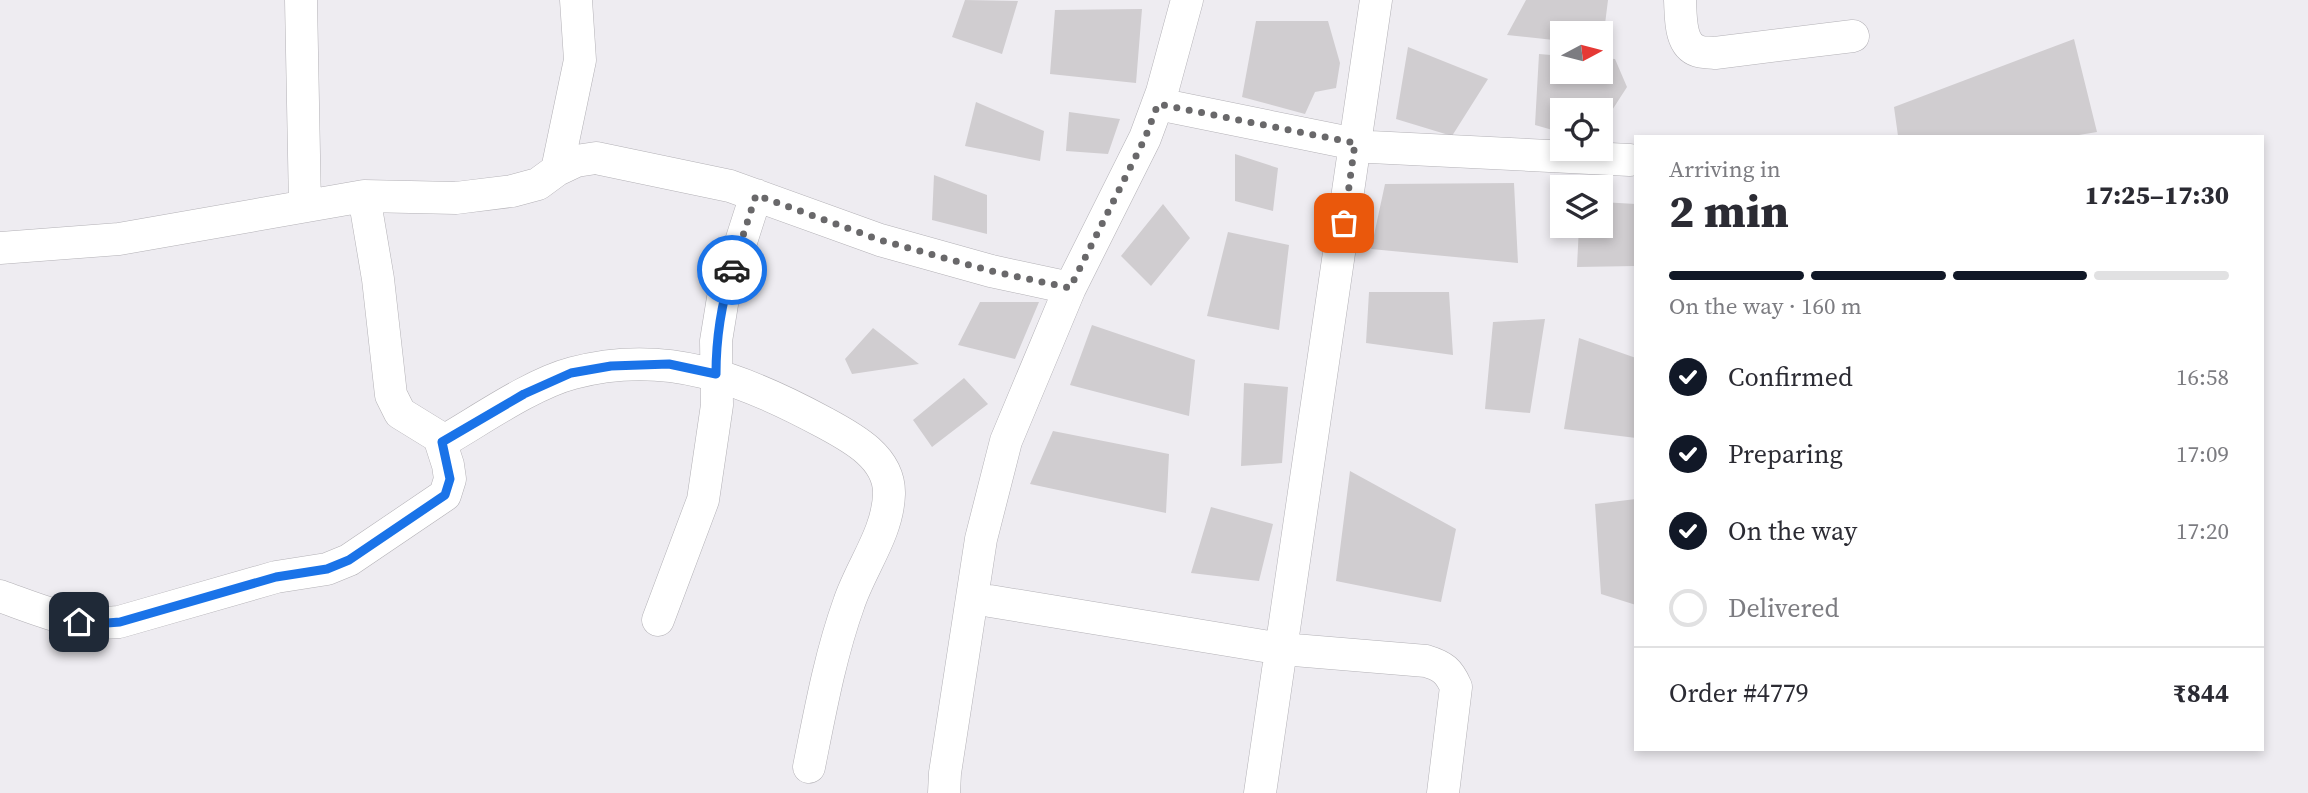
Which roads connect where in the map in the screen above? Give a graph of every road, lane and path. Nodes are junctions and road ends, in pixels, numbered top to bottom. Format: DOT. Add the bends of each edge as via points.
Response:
graph roads {
  1 [pos="301,0"];
  2 [pos="576,0"];
  3 [pos="1187,0"];
  4 [pos="1376,0"];
  5 [pos="1680,0"];
  6 [pos="1853,36"];
  7 [pos="1158,104"];
  8 [pos="1355,143"];
  9 [pos="1630,160"];
  10 [pos="556,170"];
  11 [pos="756,195"];
  12 [pos="364,196"];
  13 [pos="305,206"];
  14 [pos="0,248"];
  15 [pos="1070,288"];
  16 [pos="716,374"];
  17 [pos="442,442"];
  18 [pos="0,596"];
  19 [pos="990,601"];
  20 [pos="658,620"];
  21 [pos="1282,649"];
  22 [pos="809,767"];
  23 [pos="944,793"];
  24 [pos="1260,793"];
  25 [pos="1443,793"];
  1 -- 13 [label="street"];
  2 -- 10 [label="street" via="580,60"];
  3 -- 7 [label="street"];
  4 -- 8 [label="street"];
  5 -- 6 [label="street" via="1682,30 1697,51 1715,53"];
  7 -- 8 [label="street"];
  7 -- 15 [label="street"];
  8 -- 9 [label="street"];
  8 -- 21 [label="street"];
  10 -- 11 [label="street" via="586,158 596,159"];
  10 -- 12 [label="street" via="538,184 512,191 456,198"];
  11 -- 15 [label="street" via="880,240"];
  11 -- 16 [label="street" via="723,298"];
  12 -- 13 [label="street"];
  12 -- 17 [label="street" via="394,404"];
  13 -- 14 [label="street" via="119,239"];
  15 -- 23 [label="street" via="1006,441 984,527"];
  16 -- 17 [label="street" via="669,364 571,373 524,394"];
  16 -- 20 [label="street" via="717,405 703,500"];
  16 -- 22 [label="street" via="787,403 844,434 875,456 889,492 883,524 849,602 826,682"];
  17 -- 18 [label="street" via="450,479 445,495 349,560 327,569 276,577 120,622 64,620"];
  19 -- 21 [label="street"];
  21 -- 24 [label="street"];
  21 -- 25 [label="street" via="1442,666 1456,687"];
}
